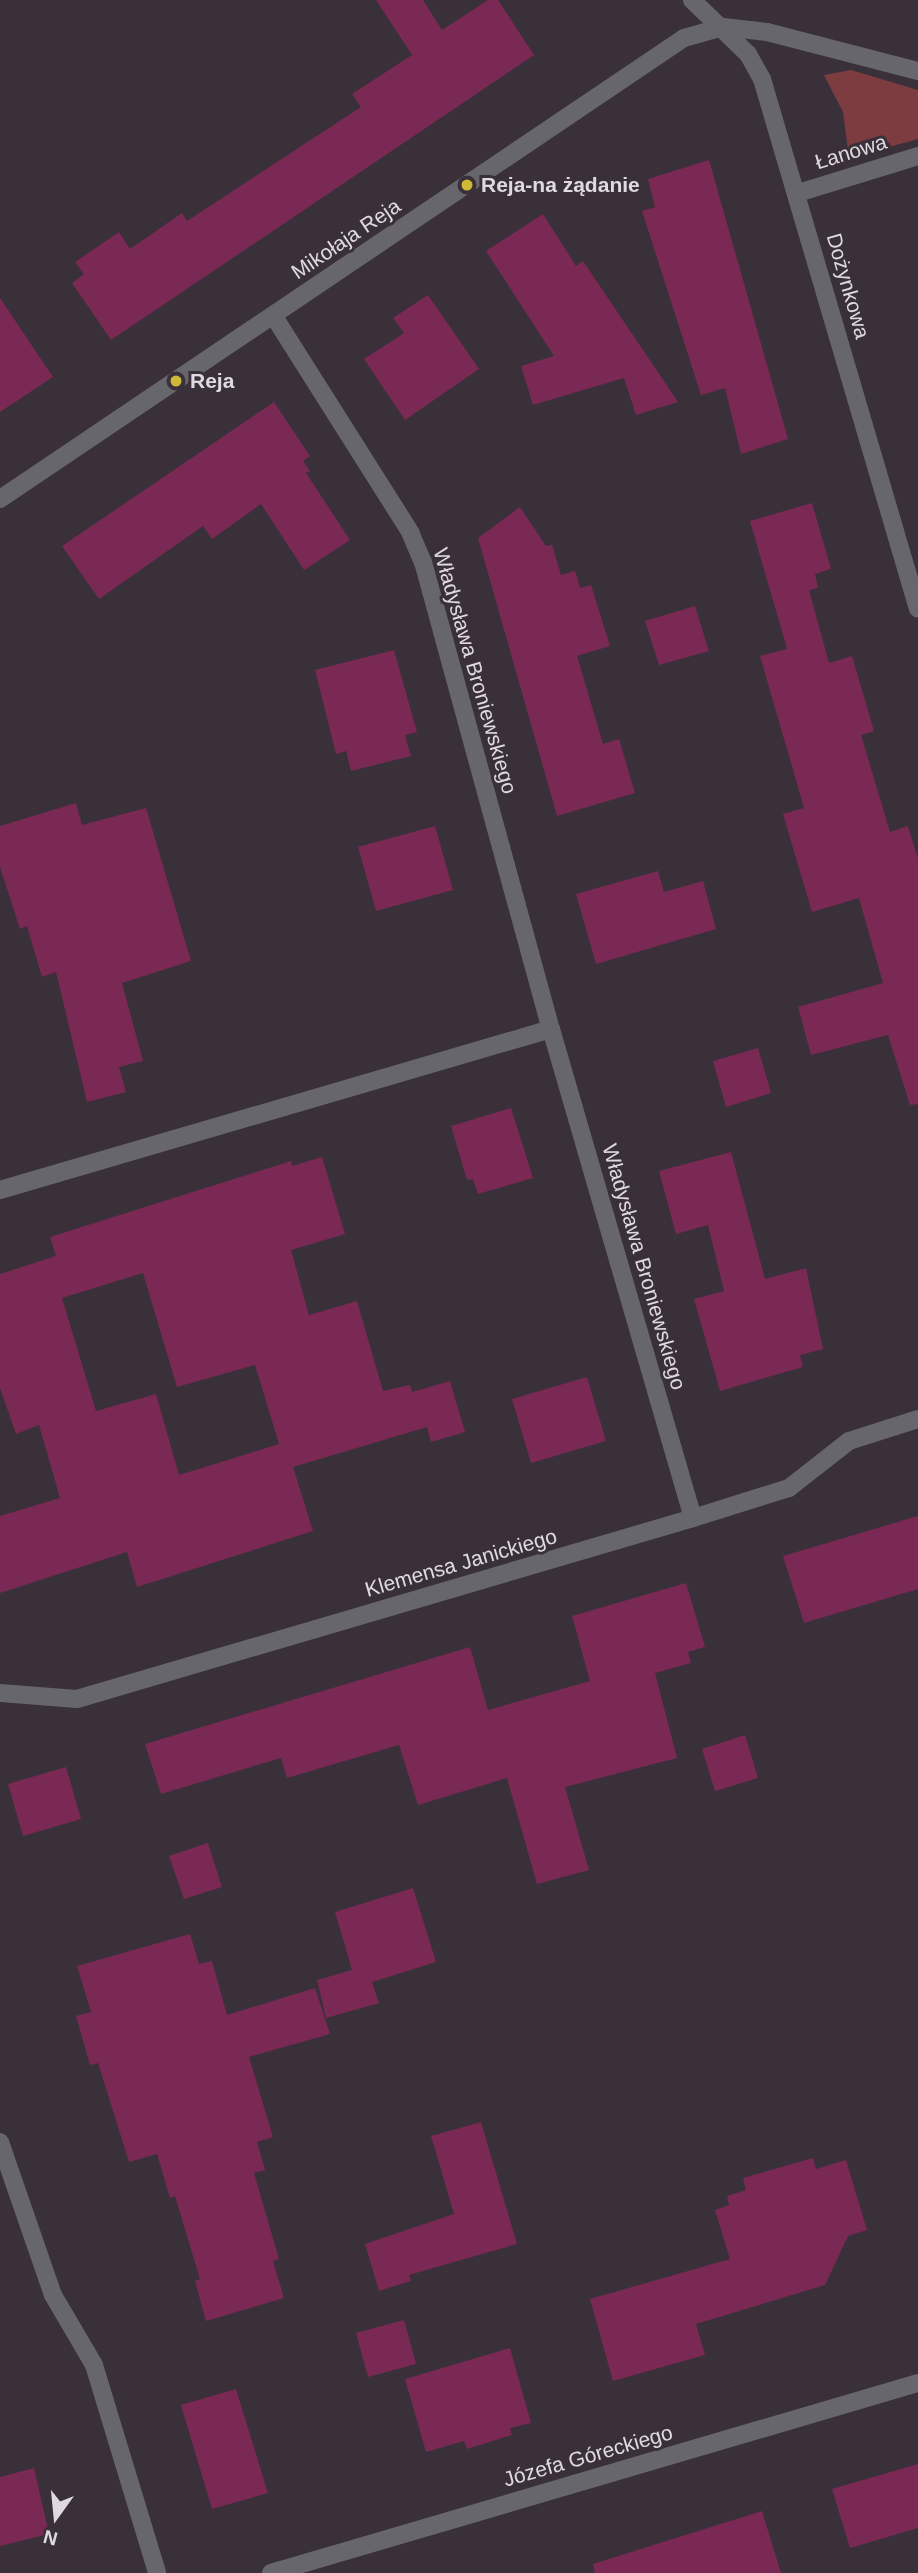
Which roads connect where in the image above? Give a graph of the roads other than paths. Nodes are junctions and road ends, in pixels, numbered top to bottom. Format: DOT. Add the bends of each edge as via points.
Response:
graph roads {
  1 [pos="692,0"];
  2 [pos="723,27"];
  3 [pos="918,71"];
  4 [pos="918,156"];
  5 [pos="798,193"];
  6 [pos="274,315"];
  7 [pos="0,499"];
  8 [pos="918,609"];
  9 [pos="551,1030"];
  10 [pos="0,1190"];
  11 [pos="918,1419"];
  12 [pos="693,1518"];
  13 [pos="0,1693"];
  14 [pos="0,2143"];
  15 [pos="7,2193"];
  16 [pos="918,2383"];
  17 [pos="158,2573"];
  18 [pos="271,2573"];
  1 -- 2 [label="street, Dożynkowa"];
  2 -- 3 [label="street" via="801,39"];
  2 -- 5 [label="street, Dożynkowa" via="748,54 761,79"];
  2 -- 6 [label="street, Mikołaja Reja" via="684,38"];
  4 -- 5 [label="street, Łanowa"];
  5 -- 8 [label="street, Dożynkowa"];
  6 -- 7 [label="street, Mikołaja Reja"];
  6 -- 9 [label="street, Władysława Broniewskiego" via="410,532 423,562"];
  9 -- 10 [label="street"];
  9 -- 12 [label="street, Władysława Broniewskiego"];
  11 -- 12 [label="street, Klemensa Janickiego" via="849,1441 789,1488"];
  12 -- 13 [label="street, Klemensa Janickiego" via="77,1699"];
  14 -- 15 [label="street"];
  15 -- 17 [label="street" via="53,2295 94,2365"];
  16 -- 18 [label="street, Józefa Góreckiego"];
}
